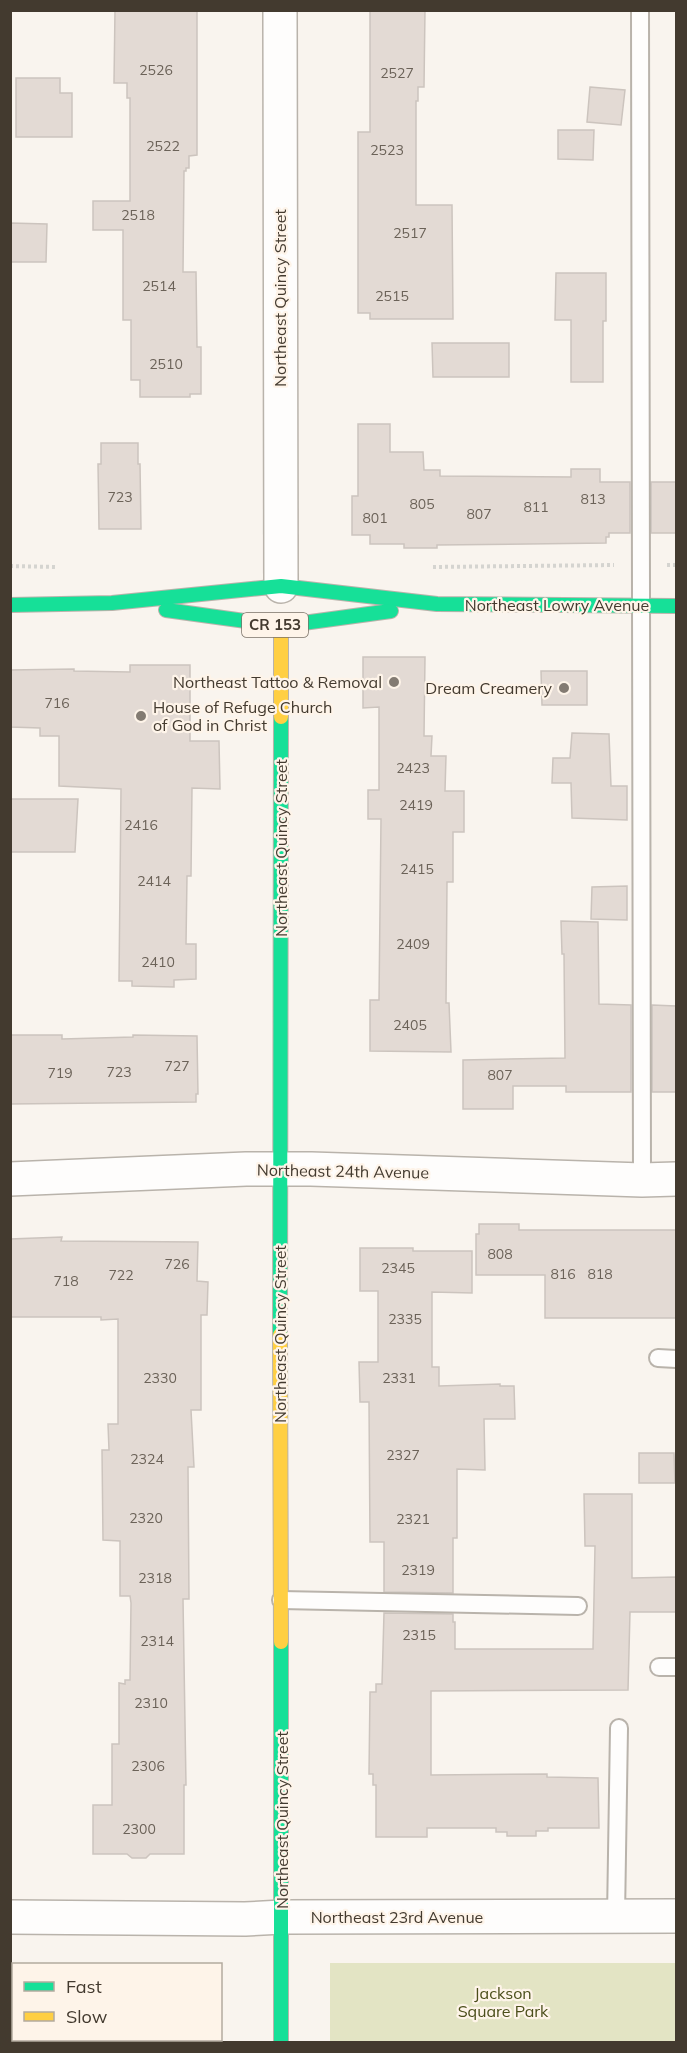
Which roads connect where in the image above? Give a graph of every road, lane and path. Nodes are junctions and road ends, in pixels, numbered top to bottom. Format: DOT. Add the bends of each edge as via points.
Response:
graph roads {
  1 [pos="279,10"];
  2 [pos="640,10"];
  3 [pos="642,564"];
  4 [pos="676,565"];
  5 [pos="430,567"];
  6 [pos="281,586"];
  7 [pos="112,603"];
  8 [pos="437,604"];
  9 [pos="10,605"];
  10 [pos="642,606"];
  11 [pos="676,606"];
  12 [pos="281,626"];
  13 [pos="281,1168"];
  14 [pos="10,1179"];
  15 [pos="676,1179"];
  16 [pos="642,1180"];
  17 [pos="658,1358"];
  18 [pos="676,1359"];
  19 [pos="281,1600"];
  20 [pos="578,1606"];
  21 [pos="659,1667"];
  22 [pos="676,1667"];
  23 [pos="619,1728"];
  24 [pos="676,1916"];
  25 [pos="10,1917"];
  26 [pos="282,1917"];
  27 [pos="616,1917"];
  28 [pos="281,2043"];
  1 -- 6 [label="street, Northeast Quincy Street"];
  2 -- 3 [label="lane"];
  3 -- 4 [label="path"];
  3 -- 5 [label="path"];
  3 -- 10 [label="lane"];
  6 -- 7 [label="street, Northeast Lowry Avenue / CR 153"];
  6 -- 8 [label="street, Northeast Lowry Avenue / CR 153"];
  7 -- 9 [label="street, Northeast Lowry Avenue / CR 153"];
  7 -- 12 [label="street, Northeast Lowry Avenue / CR 153"];
  8 -- 10 [label="street, Northeast Lowry Avenue / CR 153"];
  8 -- 12 [label="street, Northeast Lowry Avenue / CR 153"];
  10 -- 11 [label="street, Northeast Lowry Avenue / CR 153"];
  10 -- 16 [label="lane"];
  12 -- 13 [label="street, Northeast Quincy Street"];
  13 -- 14 [label="street, Northeast 24th Avenue"];
  13 -- 16 [label="street, Northeast 24th Avenue"];
  13 -- 19 [label="street, Northeast Quincy Street"];
  15 -- 16 [label="street, Northeast 24th Avenue"];
  17 -- 18 [label="lane"];
  19 -- 20 [label="lane"];
  19 -- 26 [label="street, Northeast Quincy Street"];
  21 -- 22 [label="lane"];
  23 -- 27 [label="lane"];
  24 -- 27 [label="street, Northeast 23rd Avenue"];
  25 -- 26 [label="street, Northeast 23rd Avenue"];
  26 -- 27 [label="street, Northeast 23rd Avenue"];
  26 -- 28 [label="street, Northeast Quincy Street"];
}
